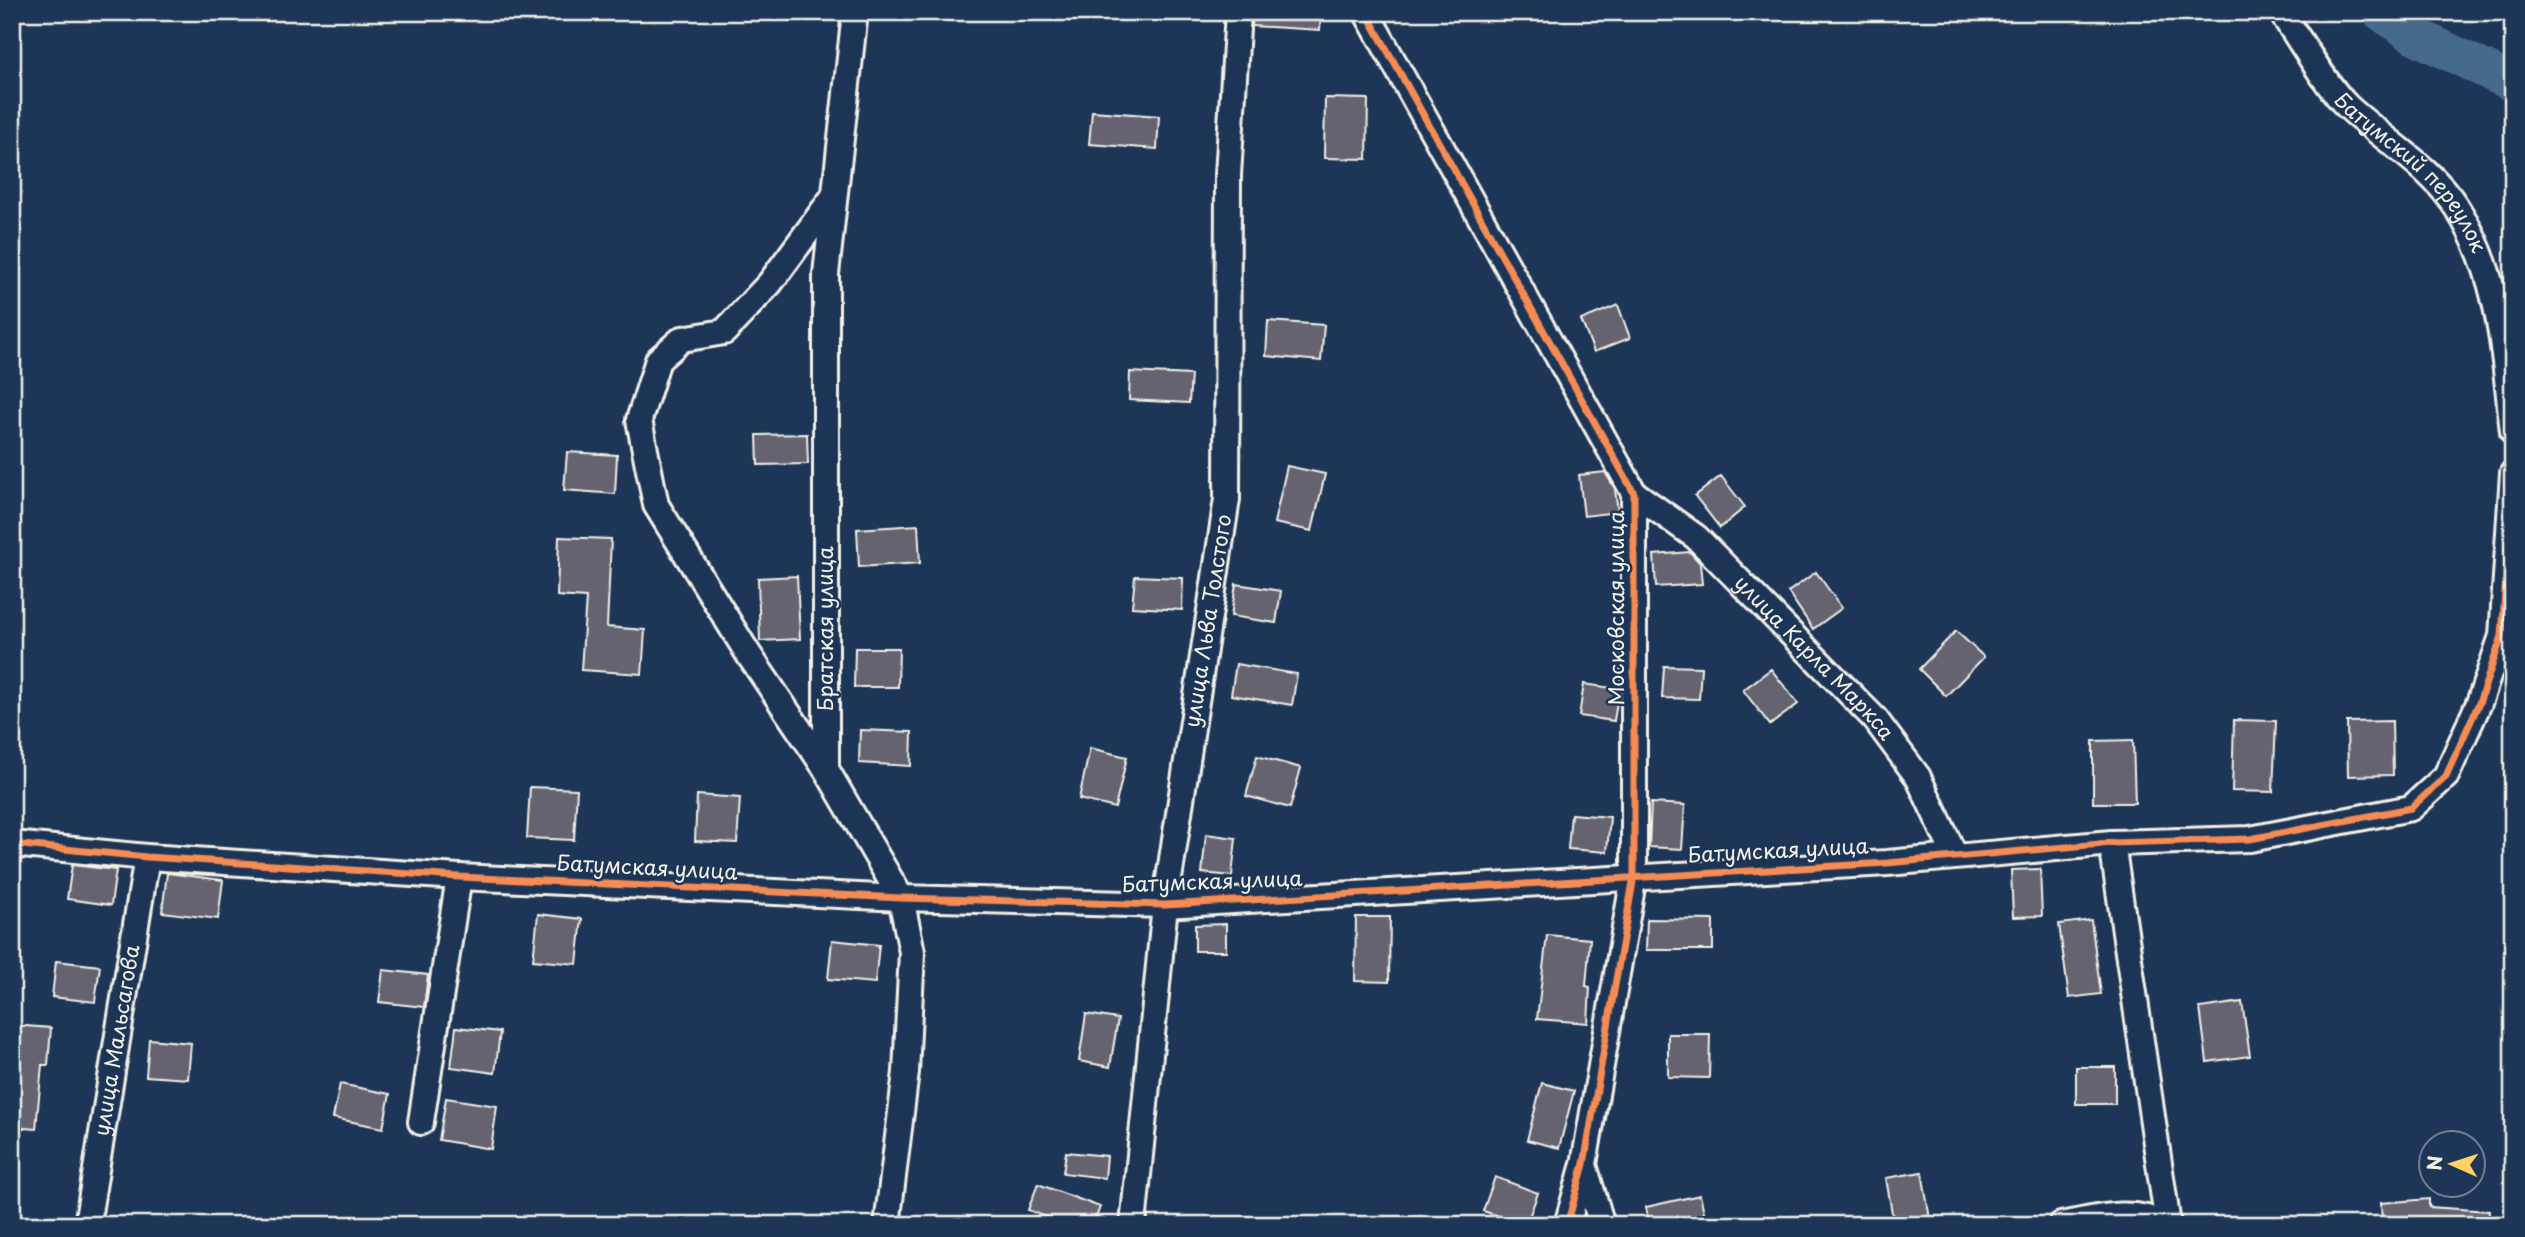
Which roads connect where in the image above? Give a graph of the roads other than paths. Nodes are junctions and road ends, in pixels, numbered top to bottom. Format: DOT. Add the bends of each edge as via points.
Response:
graph roads {
  1 [pos="855,12"];
  2 [pos="1238,12"];
  3 [pos="1366,12"];
  4 [pos="2281,12"];
  5 [pos="835,195"];
  6 [pos="2513,432"];
  7 [pos="2513,473"];
  8 [pos="1634,493"];
  9 [pos="826,769"];
  10 [pos="2112,843"];
  11 [pos="12,844"];
  12 [pos="1955,856"];
  13 [pos="147,857"];
  14 [pos="1634,876"];
  15 [pos="459,877"];
  16 [pos="901,898"];
  17 [pos="1165,905"];
  18 [pos="421,1122"];
  19 [pos="1584,1164"];
  20 [pos="87,1225"];
  21 [pos="887,1225"];
  22 [pos="1133,1225"];
  23 [pos="1567,1225"];
  24 [pos="1602,1225"];
  25 [pos="2061,1225"];
  26 [pos="2166,1225"];
  1 -- 5 [label="street, Братская улица"];
  2 -- 17 [label="street, улица Льва Толстого" via="1227,176 1227,499"];
  3 -- 8 [label="street, Московская улица"];
  4 -- 6 [label="street, Батумский переулок" via="2346,106 2413,160 2456,207 2483,257 2500,312"];
  5 -- 9 [label="street, Братская улица" via="826,274"];
  5 -- 9 [label="street" via="770,283 724,332 682,339 658,360 639,420 656,505"];
  7 -- 10 [label="street, Батумская улица" via="2502,636 2479,703 2445,776 2411,808 2250,839"];
  8 -- 12 [label="street, улица Карла Маркса" via="1696,537 1875,719 1918,777"];
  8 -- 14 [label="street, Московская улица"];
  9 -- 16 [label="street"];
  10 -- 12 [label="street, Батумская улица"];
  10 -- 26 [label="street"];
  11 -- 13 [label="street, Батумская улица"];
  12 -- 14 [label="street, Батумская улица"];
  13 -- 15 [label="street, Батумская улица"];
  13 -- 20 [label="street, улица Мальсагова"];
  14 -- 17 [label="street, Батумская улица"];
  14 -- 19 [label="street, Московская улица"];
  15 -- 16 [label="street, Батумская улица"];
  15 -- 18 [label="street"];
  16 -- 17 [label="street, Батумская улица"];
  16 -- 21 [label="street" via="912,952 906,1072"];
  17 -- 22 [label="street, улица Льва Толстого"];
  19 -- 23 [label="street, Московская улица"];
  19 -- 24 [label="street"];
  25 -- 26 [label="street" via="2103,1217 2150,1216"];
}
